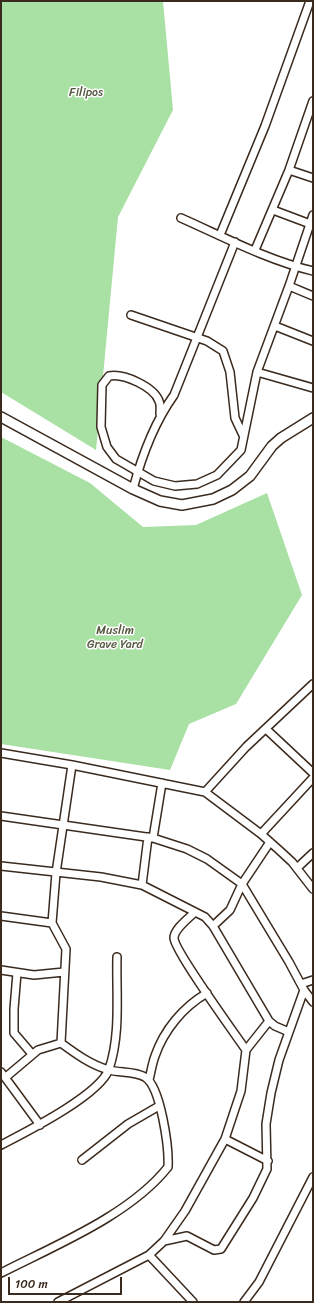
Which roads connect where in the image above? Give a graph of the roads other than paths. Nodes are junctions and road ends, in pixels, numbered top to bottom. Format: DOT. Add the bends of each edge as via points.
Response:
graph roads {
  1 [pos="310,1"];
  2 [pos="313,103"];
  3 [pos="289,170"];
  4 [pos="313,178"];
  5 [pos="273,210"];
  6 [pos="313,215"];
  7 [pos="181,218"];
  8 [pos="311,224"];
  9 [pos="220,235"];
  10 [pos="235,242"];
  11 [pos="255,250"];
  12 [pos="296,267"];
  13 [pos="313,271"];
  14 [pos="289,286"];
  15 [pos="313,296"];
  16 [pos="131,315"];
  17 [pos="274,326"];
  18 [pos="196,338"];
  19 [pos="313,341"];
  20 [pos="257,372"];
  21 [pos="313,388"];
  22 [pos="160,414"];
  23 [pos="1,417"];
  24 [pos="313,418"];
  25 [pos="243,435"];
  26 [pos="138,472"];
  27 [pos="133,489"];
  28 [pos="313,684"];
  29 [pos="266,729"];
  30 [pos="1,753"];
  31 [pos="72,765"];
  32 [pos="313,773"];
  33 [pos="313,778"];
  34 [pos="162,783"];
  35 [pos="205,792"];
  36 [pos="1,816"];
  37 [pos="63,825"];
  38 [pos="261,834"];
  39 [pos="150,837"];
  40 [pos="270,842"];
  41 [pos="313,854"];
  42 [pos="1,866"];
  43 [pos="297,868"];
  44 [pos="56,874"];
  45 [pos="242,884"];
  46 [pos="142,885"];
  47 [pos="313,889"];
  48 [pos="195,912"];
  49 [pos="1,916"];
  50 [pos="52,923"];
  51 [pos="213,926"];
  52 [pos="117,957"];
  53 [pos="1,970"];
  54 [pos="64,972"];
  55 [pos="17,973"];
  56 [pos="313,980"];
  57 [pos="303,987"];
  58 [pos="207,993"];
  59 [pos="313,1002"];
  60 [pos="269,1020"];
  61 [pos="289,1032"];
  62 [pos="61,1043"];
  63 [pos="246,1050"];
  64 [pos="32,1054"];
  65 [pos="109,1070"];
  66 [pos="4,1075"];
  67 [pos="149,1080"];
  68 [pos="159,1106"];
  69 [pos="40,1125"];
  70 [pos="225,1139"];
  71 [pos="1,1145"];
  72 [pos="82,1160"];
  73 [pos="268,1161"];
  74 [pos="313,1178"];
  75 [pos="164,1241"];
  76 [pos="150,1255"];
  77 [pos="1,1273"];
  78 [pos="58,1302"];
  79 [pos="193,1302"];
  80 [pos="244,1302"];
  1 -- 9 [label="street" via="265,126"];
  2 -- 3 [label="street"];
  3 -- 4 [label="street"];
  3 -- 5 [label="street"];
  5 -- 8 [label="street"];
  5 -- 11 [label="street"];
  6 -- 8 [label="street"];
  7 -- 9 [label="street"];
  8 -- 12 [label="street"];
  9 -- 10 [label="street"];
  10 -- 11 [label="street"];
  10 -- 18 [label="street"];
  11 -- 12 [label="street"];
  12 -- 13 [label="street"];
  12 -- 14 [label="street"];
  14 -- 15 [label="street"];
  14 -- 17 [label="street"];
  16 -- 18 [label="street"];
  17 -- 19 [label="street"];
  17 -- 20 [label="street"];
  18 -- 22 [label="street" via="174,395"];
  18 -- 25 [label="street" via="219,347 225,355 235,418"];
  20 -- 21 [label="street"];
  20 -- 25 [label="street"];
  22 -- 26 [label="street"];
  22 -- 26 [label="street" via="160,402 151,389 135,381 114,376 109,376 102,385 101,428 107,447 116,458"];
  23 -- 27 [label="street"];
  24 -- 27 [label="street" via="281,438 242,483 225,495 190,504 171,504 160,502"];
  25 -- 26 [label="street" via="239,453 216,475 197,484 175,486 154,481"];
  26 -- 27 [label="street"];
  28 -- 29 [label="street"];
  29 -- 32 [label="street"];
  29 -- 35 [label="street"];
  30 -- 31 [label="street"];
  31 -- 34 [label="street"];
  31 -- 37 [label="street"];
  33 -- 38 [label="street"];
  34 -- 35 [label="street"];
  34 -- 39 [label="street"];
  35 -- 38 [label="street"];
  36 -- 37 [label="street"];
  37 -- 39 [label="street"];
  37 -- 44 [label="street"];
  38 -- 40 [label="street"];
  39 -- 45 [label="street" via="194,851"];
  39 -- 46 [label="street"];
  40 -- 43 [label="street"];
  40 -- 45 [label="street"];
  41 -- 43 [label="street"];
  42 -- 44 [label="street"];
  43 -- 47 [label="street"];
  44 -- 46 [label="street" via="101,877"];
  44 -- 50 [label="street"];
  45 -- 51 [label="street" via="230,910"];
  45 -- 57 [label="street"];
  46 -- 48 [label="street"];
  48 -- 51 [label="street" via="205,917"];
  48 -- 58 [label="street" via="176,932 174,941 186,964"];
  49 -- 50 [label="street"];
  50 -- 54 [label="street" via="66,949"];
  51 -- 60 [label="street"];
  52 -- 65 [label="street" via="115,1032"];
  53 -- 55 [label="street"];
  54 -- 55 [label="street" via="34,975"];
  54 -- 62 [label="street"];
  55 -- 64 [label="street" via="14,1033"];
  56 -- 57 [label="street"];
  57 -- 59 [label="street"];
  57 -- 61 [label="street"];
  58 -- 63 [label="street"];
  58 -- 67 [label="street" via="176,1018 155,1057"];
  60 -- 61 [label="street" via="275,1026"];
  60 -- 63 [label="street"];
  61 -- 73 [label="street" via="267,1111"];
  62 -- 64 [label="street" via="44,1047"];
  62 -- 65 [label="street" via="88,1061"];
  63 -- 70 [label="street" via="241,1091"];
  64 -- 66 [label="street"];
  65 -- 67 [label="street" via="136,1073"];
  65 -- 69 [label="street" via="89,1092"];
  66 -- 69 [label="street"];
  67 -- 68 [label="street"];
  68 -- 72 [label="street" via="128,1124"];
  68 -- 77 [label="street" via="167,1144 168,1167 155,1183 91,1227"];
  69 -- 71 [label="street"];
  70 -- 73 [label="street"];
  70 -- 75 [label="street" via="185,1211"];
  73 -- 75 [label="street" via="253,1198 221,1249 214,1250 187,1236"];
  74 -- 80 [label="street" via="259,1282"];
  75 -- 76 [label="street"];
  76 -- 78 [label="street"];
  76 -- 79 [label="street"];
}
